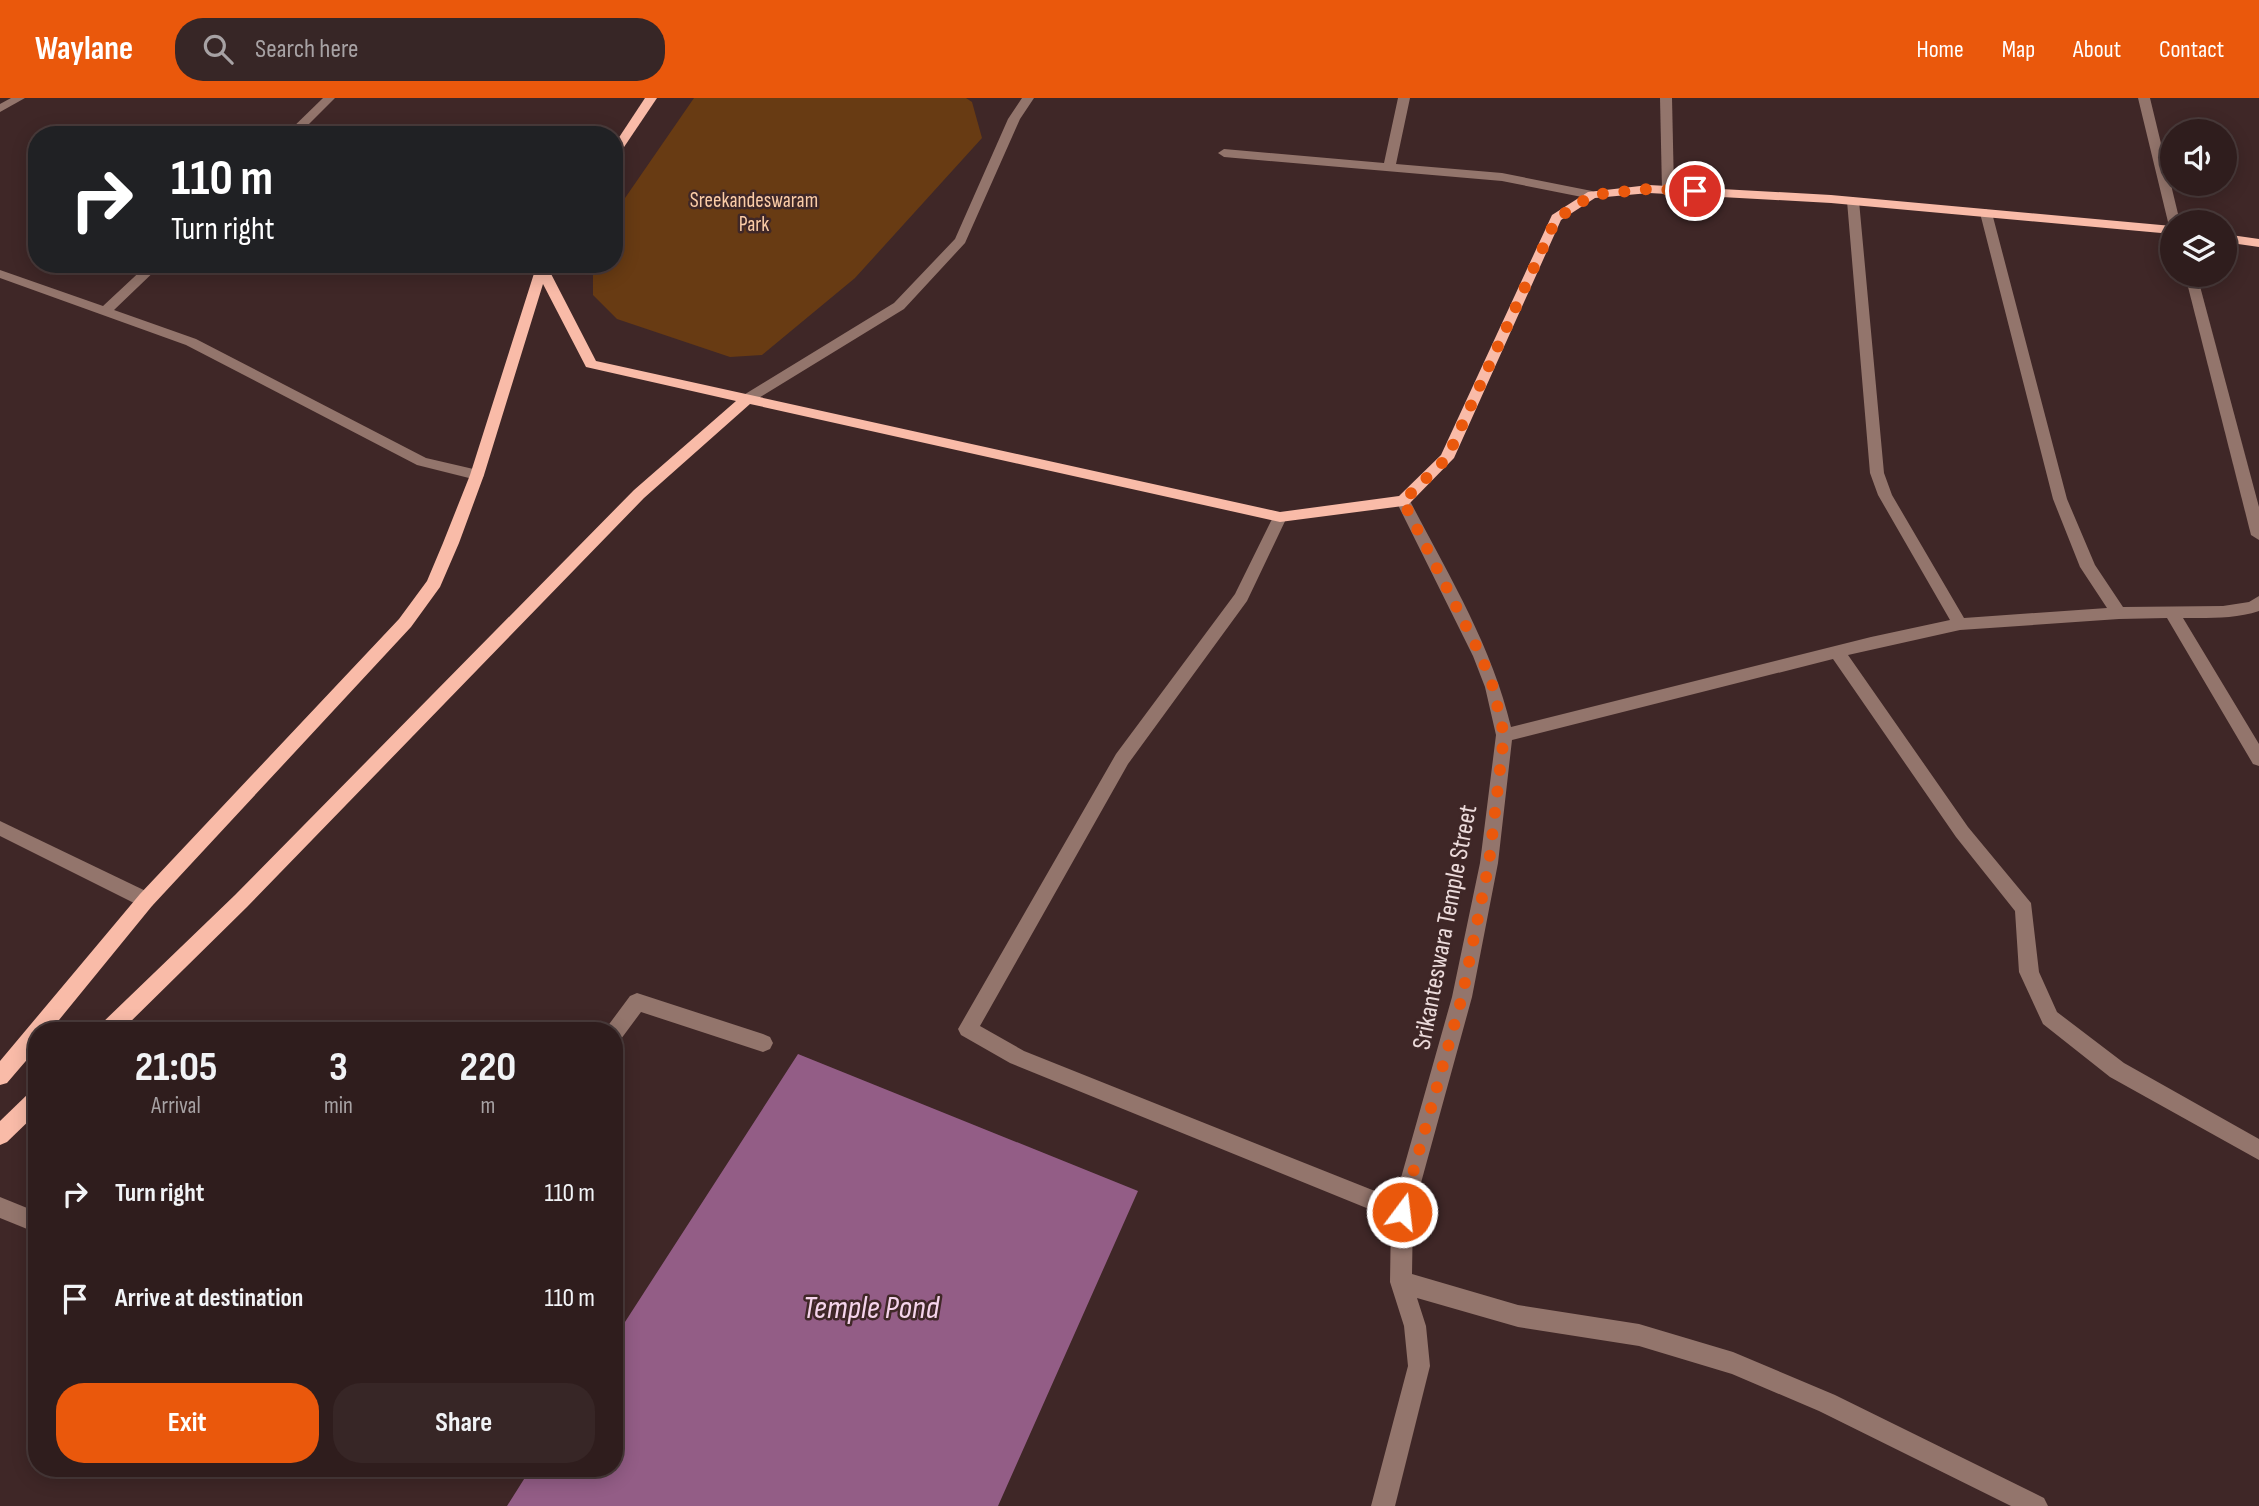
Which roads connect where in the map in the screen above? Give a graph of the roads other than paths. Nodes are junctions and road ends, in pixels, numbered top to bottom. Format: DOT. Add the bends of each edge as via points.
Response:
graph roads {
  1 [pos="19,98"];
  2 [pos="329,98"];
  3 [pos="651,98"];
  4 [pos="1028,98"];
  5 [pos="1404,98"];
  6 [pos="1666,98"];
  7 [pos="2144,98"];
  8 [pos="0,109"];
  9 [pos="300,126"];
  10 [pos="623,140"];
  11 [pos="1224,153"];
  12 [pos="1389,167"];
  13 [pos="1668,190"];
  14 [pos="1592,195"];
  15 [pos="1853,201"];
  16 [pos="2171,210"];
  17 [pos="1986,213"];
  18 [pos="2160,229"];
  19 [pos="2237,240"];
  20 [pos="2259,243"];
  21 [pos="146,273"];
  22 [pos="540,273"];
  23 [pos="546,273"];
  24 [pos="0,274"];
  25 [pos="2194,287"];
  26 [pos="107,310"];
  27 [pos="747,399"];
  28 [pos="477,475"];
  29 [pos="1403,501"];
  30 [pos="1280,517"];
  31 [pos="2259,535"];
  32 [pos="2259,602"];
  33 [pos="2172,612"];
  34 [pos="2119,613"];
  35 [pos="1960,624"];
  36 [pos="1837,652"];
  37 [pos="1504,735"];
  38 [pos="2259,759"];
  39 [pos="0,828"];
  40 [pos="146,900"];
  41 [pos="46,1022"];
  42 [pos="116,1022"];
  43 [pos="623,1022"];
  44 [pos="762,1043"];
  45 [pos="28,1044"];
  46 [pos="0,1076"];
  47 [pos="28,1108"];
  48 [pos="0,1135"];
  49 [pos="2259,1150"];
  50 [pos="0,1207"];
  51 [pos="1402,1212"];
  52 [pos="28,1219"];
  53 [pos="1401,1282"];
  54 [pos="1383,1506"];
  55 [pos="2036,1506"];
  1 -- 8 [label="street"];
  2 -- 9 [label="street"];
  3 -- 10 [label="main road"];
  4 -- 27 [label="street" via="1014,119 961,240 899,306"];
  5 -- 12 [label="street"];
  6 -- 13 [label="street"];
  7 -- 16 [label="street"];
  11 -- 12 [label="street"];
  12 -- 14 [label="street" via="1502,177"];
  13 -- 14 [label="main road"];
  13 -- 15 [label="main road"];
  14 -- 29 [label="main road" via="1556,219 1447,458"];
  15 -- 17 [label="main road"];
  15 -- 35 [label="street" via="1877,474"];
  17 -- 18 [label="main road"];
  17 -- 34 [label="street" via="2060,499 2088,567"];
  19 -- 20 [label="main road"];
  21 -- 26 [label="street"];
  22 -- 28 [label="main road"];
  23 -- 27 [label="main road" via="591,364"];
  24 -- 26 [label="street"];
  25 -- 31 [label="street"];
  26 -- 28 [label="street" via="191,342 422,462"];
  27 -- 30 [label="main road"];
  27 -- 42 [label="main road" via="639,494 241,901"];
  28 -- 40 [label="main road" via="434,583 405,623"];
  29 -- 30 [label="main road"];
  29 -- 37 [label="street, Srikanteswara Temple Street" via="1481,656"];
  30 -- 51 [label="street" via="1241,597 1122,759 968,1029 1017,1057"];
  32 -- 33 [label="street" via="2236,611"];
  33 -- 34 [label="street"];
  33 -- 38 [label="street"];
  34 -- 35 [label="street"];
  35 -- 36 [label="street"];
  36 -- 37 [label="street"];
  36 -- 49 [label="street" via="1962,832 2024,909 2029,972 2050,1018 2117,1070"];
  37 -- 51 [label="street, Srikanteswara Temple Street" via="1489,863 1462,997"];
  39 -- 40 [label="street"];
  40 -- 41 [label="main road"];
  43 -- 44 [label="street" via="638,1002"];
  45 -- 46 [label="main road"];
  47 -- 48 [label="main road"];
  50 -- 52 [label="street"];
  51 -- 53 [label="street, Srikanteswara Temple Street"];
  53 -- 54 [label="street, Srikanteswara Temple Street" via="1415,1326 1419,1366"];
  53 -- 55 [label="street" via="1518,1316 1639,1335 1733,1363 1827,1403"];
}
